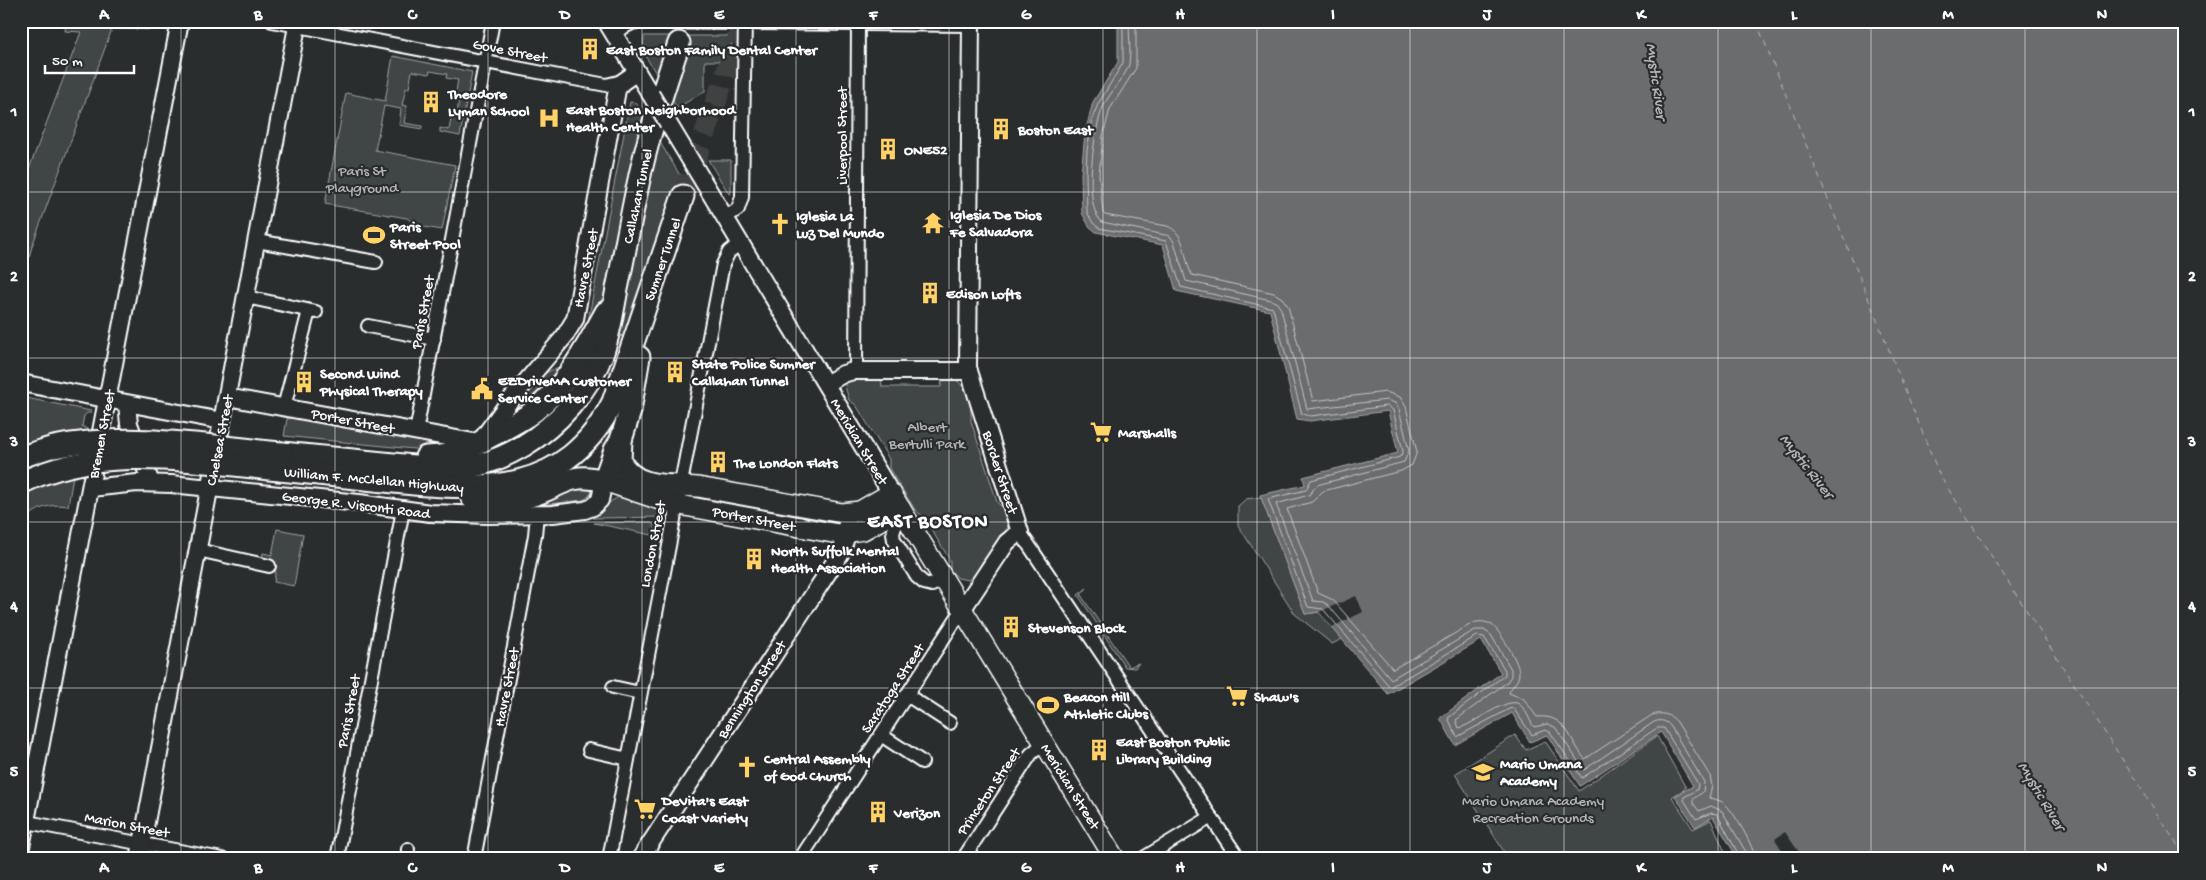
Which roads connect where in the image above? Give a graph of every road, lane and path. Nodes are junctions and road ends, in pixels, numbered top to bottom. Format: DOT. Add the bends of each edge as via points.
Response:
graph roads {
  1 [pos="180,21"];
  2 [pos="272,21"];
  3 [pos="494,21"];
  4 [pos="634,21"];
  5 [pos="745,22"];
  6 [pos="858,23"];
  7 [pos="971,23"];
  8 [pos="297,24"];
  9 [pos="610,27"];
  10 [pos="679,43"];
  11 [pos="486,62"];
  12 [pos="637,72"];
  13 [pos="623,81"];
  14 [pos="684,196"];
  15 [pos="726,218"];
  16 [pos="257,241"];
  17 [pos="740,242"];
  18 [pos="376,262"];
  19 [pos="617,292"];
  20 [pos="246,297"];
  21 [pos="640,322"];
  22 [pos="368,326"];
  23 [pos="434,339"];
  24 [pos="856,371"];
  25 [pos="969,371"];
  26 [pos="21,383"];
  27 [pos="826,384"];
  28 [pos="227,396"];
  29 [pos="107,400"];
  30 [pos="128,404"];
  31 [pos="284,407"];
  32 [pos="222,421"];
  33 [pos="416,432"];
  34 [pos="621,440"];
  35 [pos="479,442"];
  36 [pos="21,455"];
  37 [pos="281,462"];
  38 [pos="382,463"];
  39 [pos="359,478"];
  40 [pos="604,481"];
  41 [pos="21,483"];
  42 [pos="152,483"];
  43 [pos="91,488"];
  44 [pos="210,488"];
  45 [pos="678,495"];
  46 [pos="896,501"];
  47 [pos="403,510"];
  48 [pos="536,514"];
  49 [pos="847,514"];
  50 [pos="1020,532"];
  51 [pos="847,534"];
  52 [pos="198,550"];
  53 [pos="269,566"];
  54 [pos="962,610"];
  55 [pos="613,687"];
  56 [pos="640,693"];
  57 [pos="907,694"];
  58 [pos="950,723"];
  59 [pos="880,735"];
  60 [pos="1044,743"];
  61 [pos="589,750"];
  62 [pos="628,759"];
  63 [pos="922,762"];
  64 [pos="1210,817"];
  65 [pos="27,822"];
  66 [pos="21,847"];
  67 [pos="140,851"];
  68 [pos="222,859"];
  69 [pos="337,859"];
  70 [pos="474,859"];
  71 [pos="609,859"];
  72 [pos="640,859"];
  73 [pos="800,859"];
  74 [pos="963,859"];
  75 [pos="1115,859"];
  76 [pos="1142,859"];
  77 [pos="1239,859"];
  1 -- 29 [label="main road, Bremen Street"];
  2 -- 8 [label="street, Gove Street"];
  3 -- 11 [label="street, Paris Street"];
  4 -- 5 [label="street"];
  4 -- 9 [label="street"];
  5 -- 6 [label="street"];
  5 -- 15 [label="street" via="742,193 738,209"];
  6 -- 7 [label="street"];
  6 -- 24 [label="street, Liverpool Street"];
  7 -- 25 [label="main road, Border Street"];
  8 -- 11 [label="street, Gove Street"];
  8 -- 16 [label="main road, Chelsea Street"];
  9 -- 12 [label="main road, Meridian Street"];
  10 -- 19 [label="highway, Callahan Tunnel" via="643,162"];
  11 -- 13 [label="street, Gove Street" via="606,85"];
  11 -- 23 [label="street, Paris Street"];
  12 -- 13 [label="main road"];
  12 -- 15 [label="main road, Meridian Street, bridge"];
  13 -- 35 [label="main road, Havre Street" via="617,90 574,319 564,337"];
  14 -- 21 [label="highway, Sumner Tunnel"];
  15 -- 17 [label="main road, Meridian Street"];
  16 -- 18 [label="street"];
  16 -- 20 [label="main road, Chelsea Street"];
  17 -- 27 [label="main road, Meridian Street"];
  17 -- 45 [label="street, London Street" via="729,252 723,264"];
  19 -- 35 [label="highway" via="584,350 553,393 527,416"];
  19 -- 38 [label="highway, William F. McClellan Highway" via="606,343 596,368 569,407 538,436 505,456 470,467 444,469"];
  20 -- 28 [label="main road, Chelsea Street"];
  20 -- 31 [label="street" via="312,311"];
  21 -- 34 [label="highway" via="635,386"];
  21 -- 39 [label="highway, William F. McClellan Highway" via="620,384 602,422 578,448 547,470 512,483 476,488"];
  22 -- 23 [label="street"];
  23 -- 33 [label="street, Paris Street"];
  24 -- 25 [label="main road"];
  24 -- 27 [label="main road"];
  25 -- 50 [label="main road, Border Street"];
  26 -- 29 [label="main road"];
  27 -- 46 [label="main road, Meridian Street"];
  28 -- 31 [label="main road, Porter Street"];
  28 -- 32 [label="main road, Chelsea Street"];
  29 -- 30 [label="main road"];
  29 -- 43 [label="main road, Bremen Street"];
  30 -- 32 [label="main road"];
  30 -- 42 [label="main road" via="129,424"];
  31 -- 33 [label="main road, Porter Street"];
  32 -- 44 [label="main road, Chelsea Street"];
  33 -- 35 [label="main road, Porter Street"];
  34 -- 40 [label="highway"];
  34 -- 45 [label="highway" via="620,461 635,477"];
  35 -- 38 [label="highway" via="450,455"];
  36 -- 37 [label="highway, William F. McClellan Highway, bridge" via="94,441 134,440"];
  37 -- 38 [label="highway, William F. McClellan Highway"];
  37 -- 39 [label="highway, William F. McClellan Highway"];
  37 -- 41 [label="highway, William F. McClellan Highway, bridge" via="111,459 62,467"];
  39 -- 40 [label="highway" via="396,490 504,501 535,495 579,477"];
  40 -- 45 [label="main road, Porter Street"];
  40 -- 48 [label="main road, George R. Visconti Road" via="601,498 591,508"];
  42 -- 43 [label="main road, George R. Visconti Road"];
  42 -- 44 [label="main road, George R. Visconti Road"];
  43 -- 65 [label="main road, Bremen Street"];
  44 -- 47 [label="main road, George R. Visconti Road"];
  44 -- 52 [label="main road, Chelsea Street"];
  45 -- 49 [label="main road, Porter Street" via="698,487"];
  45 -- 51 [label="main road, Porter Street"];
  45 -- 56 [label="street, London Street"];
  46 -- 49 [label="main road"];
  46 -- 51 [label="main road, Porter Street" via="863,530"];
  46 -- 54 [label="main road, Meridian Street"];
  47 -- 48 [label="main road, George R. Visconti Road" via="466,515"];
  47 -- 69 [label="street, Paris Street"];
  48 -- 70 [label="street, Havre Street" via="535,535"];
  49 -- 51 [label="main road, Bennington Street"];
  50 -- 54 [label="main road" via="1007,542"];
  50 -- 64 [label="street, Border Street"];
  51 -- 72 [label="main road, Bennington Street" via="840,554"];
  52 -- 53 [label="street"];
  52 -- 67 [label="main road, Chelsea Street"];
  54 -- 57 [label="street, Saratoga Street"];
  54 -- 60 [label="main road, Meridian Street"];
  55 -- 56 [label="street"];
  56 -- 62 [label="street, London Street"];
  57 -- 58 [label="street"];
  57 -- 59 [label="street, Saratoga Street"];
  59 -- 63 [label="street"];
  59 -- 73 [label="street, Saratoga Street"];
  60 -- 74 [label="street, Princeton Street" via="1031,754"];
  60 -- 75 [label="main road, Meridian Street"];
  61 -- 62 [label="street"];
  62 -- 71 [label="street, London Street"];
  64 -- 76 [label="street"];
  64 -- 77 [label="street, Border Street"];
  65 -- 66 [label="main road, Bremen Street"];
  65 -- 67 [label="street, Marion Street"];
  67 -- 68 [label="street, Marion Street"];
}
